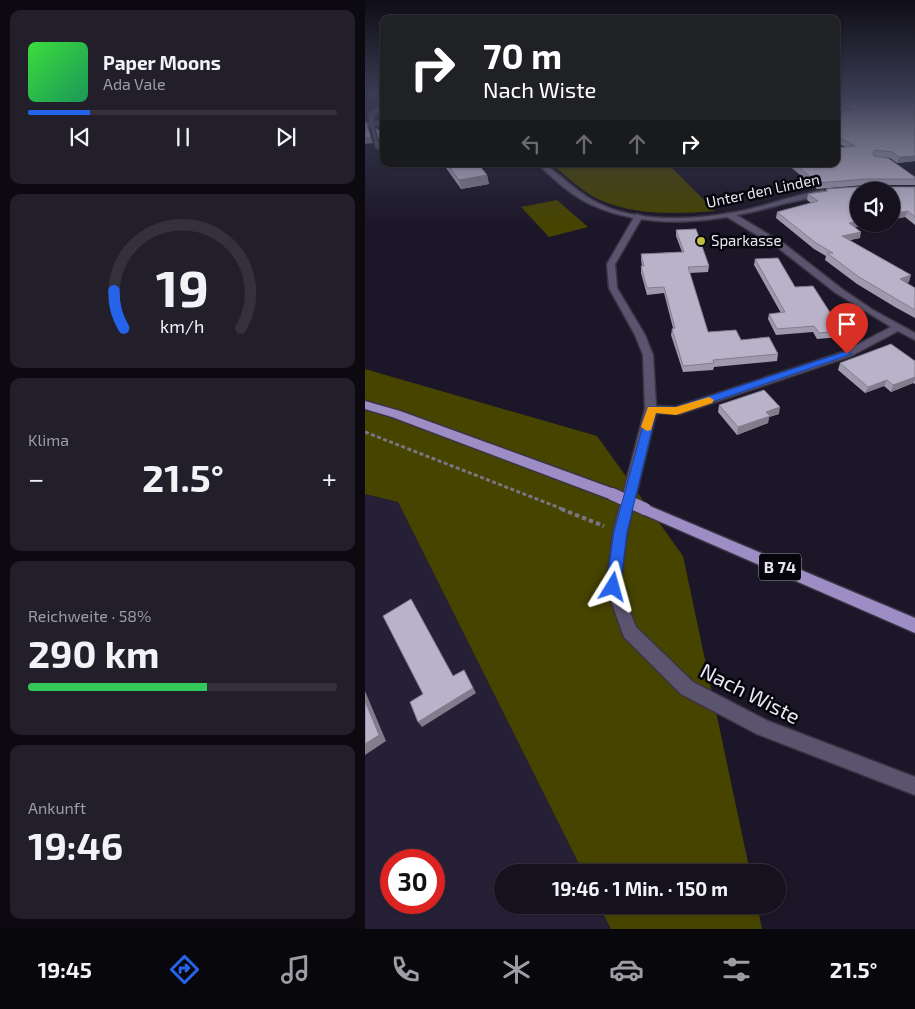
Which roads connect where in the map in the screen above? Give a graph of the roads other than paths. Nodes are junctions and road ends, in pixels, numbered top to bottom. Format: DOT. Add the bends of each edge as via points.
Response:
graph roads {
  1 [pos="374,138"];
  2 [pos="378,148"];
  3 [pos="545,167"];
  4 [pos="835,190"];
  5 [pos="731,215"];
  6 [pos="639,216"];
  7 [pos="897,328"];
  8 [pos="915,337"];
  9 [pos="365,405"];
  10 [pos="651,409"];
  11 [pos="915,626"];
  12 [pos="915,786"];
  1 -- 2 [label="lane"];
  3 -- 6 [label="street, Unter den Linden" via="593,202"];
  4 -- 5 [label="street, Unter den Linden"];
  5 -- 6 [label="street, Unter den Linden" via="677,219"];
  5 -- 7 [label="street" via="780,245 839,292"];
  6 -- 10 [label="street, Nach Wiste" via="611,264 613,288 648,355"];
  7 -- 8 [label="street"];
  7 -- 10 [label="street" via="847,354 676,411"];
  9 -- 11 [label="main road, B 74, bridge" via="612,494"];
  10 -- 12 [label="street, Nach Wiste" via="620,532 613,587 630,632 687,688 763,728"];
}
